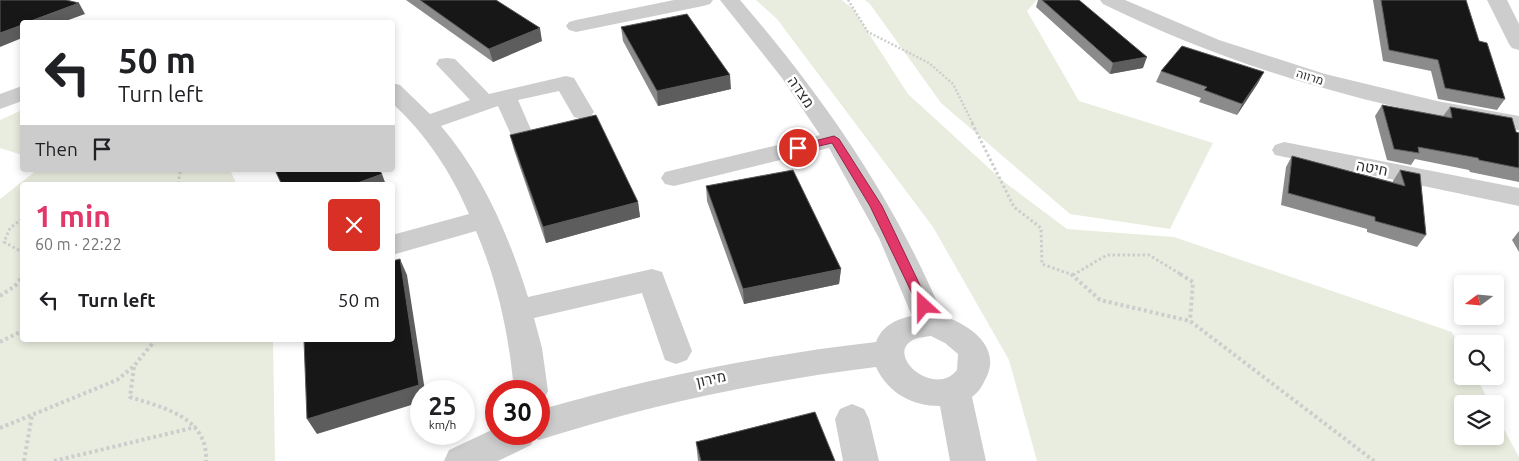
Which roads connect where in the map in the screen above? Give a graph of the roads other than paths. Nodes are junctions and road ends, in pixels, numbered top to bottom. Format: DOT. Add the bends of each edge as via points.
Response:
graph roads {
  1 [pos="703,0"];
  2 [pos="730,0"];
  3 [pos="1110,0"];
  4 [pos="1497,0"];
  5 [pos="576,26"];
  6 [pos="1519,44"];
  7 [pos="447,64"];
  8 [pos="395,93"];
  9 [pos="20,94"];
  10 [pos="495,99"];
  11 [pos="0,102"];
  12 [pos="582,112"];
  13 [pos="1519,123"];
  14 [pos="426,124"];
  15 [pos="520,132"];
  16 [pos="834,139"];
  17 [pos="1284,150"];
  18 [pos="674,178"];
  19 [pos="1519,197"];
  20 [pos="485,219"];
  21 [pos="395,244"];
  22 [pos="516,311"];
  23 [pos="930,324"];
  24 [pos="676,351"];
  25 [pos="887,354"];
  26 [pos="530,380"];
  27 [pos="954,390"];
  28 [pos="852,419"];
  29 [pos="550,422"];
  30 [pos="495,445"];
  31 [pos="462,461"];
  32 [pos="860,461"];
  33 [pos="968,461"];
  1 -- 5 [label="street"];
  2 -- 16 [label="street, מצדה" via="774,54"];
  3 -- 13 [label="street, מרווה" via="1227,52 1330,83 1470,116"];
  4 -- 6 [label="street"];
  7 -- 10 [label="street"];
  8 -- 14 [label="street"];
  9 -- 11 [label="street"];
  10 -- 12 [label="street" via="566,83"];
  10 -- 14 [label="street"];
  10 -- 15 [label="street"];
  14 -- 20 [label="street" via="454,160"];
  16 -- 18 [label="street"];
  16 -- 23 [label="street, מצדה" via="876,206 902,256"];
  17 -- 19 [label="street, חיטה"];
  20 -- 21 [label="street"];
  20 -- 22 [label="street"];
  22 -- 24 [label="street" via="652,280"];
  22 -- 26 [label="street" via="525,342"];
  23 -- 25 [label="street" via="905,328 896,334 889,343"];
  23 -- 27 [label="street" via="954,332 964,340 974,358 971,377"];
  25 -- 27 [label="street" via="895,373 915,388 942,393"];
  25 -- 29 [label="street, מירון" via="792,365 689,383"];
  27 -- 33 [label="street"];
  28 -- 32 [label="street"];
  30 -- 31 [label="street"];
}
